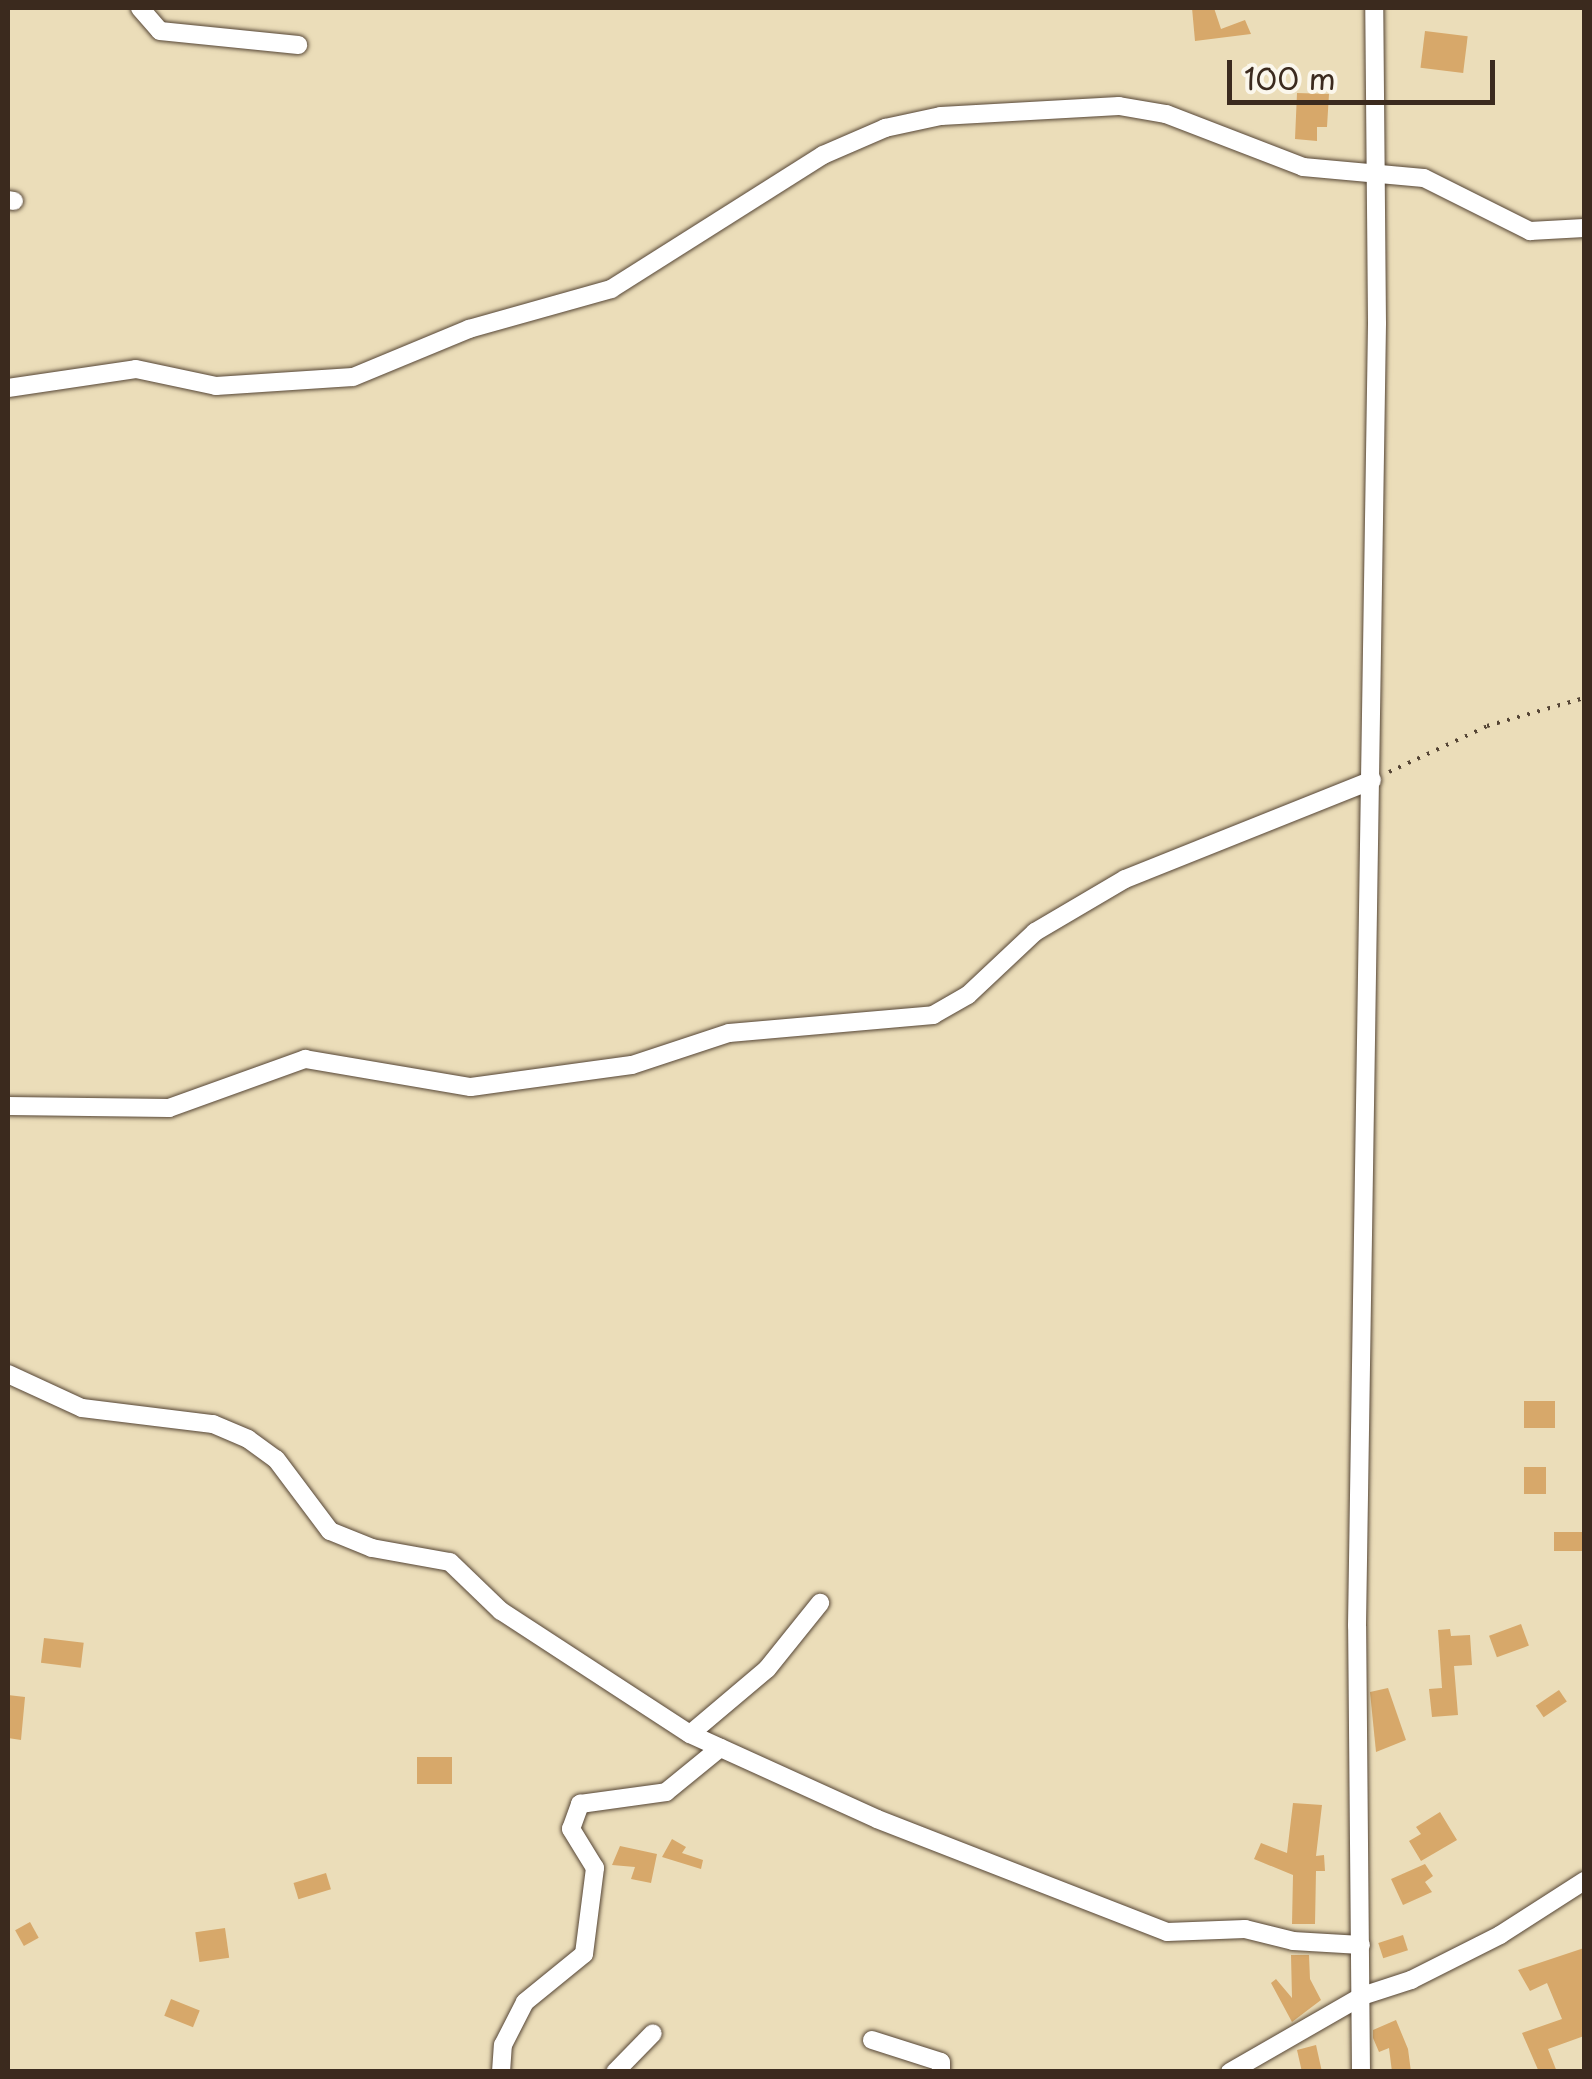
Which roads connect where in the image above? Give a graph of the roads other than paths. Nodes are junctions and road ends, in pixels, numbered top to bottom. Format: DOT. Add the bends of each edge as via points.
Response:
graph roads {
  1 [pos="140,8"];
  2 [pos="1374,8"];
  3 [pos="298,45"];
  4 [pos="1373,178"];
  5 [pos="1584,228"];
  6 [pos="8,388"];
  7 [pos="1372,780"];
  8 [pos="8,1106"];
  9 [pos="8,1374"];
  10 [pos="820,1603"];
  11 [pos="690,1734"];
  12 [pos="720,1748"];
  13 [pos="1584,1881"];
  14 [pos="1361,1945"];
  15 [pos="1362,1996"];
  16 [pos="654,2033"];
  17 [pos="872,2040"];
  18 [pos="500,2072"];
  19 [pos="615,2072"];
  20 [pos="942,2072"];
  21 [pos="1230,2072"];
  22 [pos="1360,2072"];
  1 -- 3 [label="street" via="160,30"];
  2 -- 4 [label="street"];
  4 -- 5 [label="street" via="1424,178 1530,231"];
  4 -- 6 [label="street" via="1303,167 1166,114 1119,106 941,116 885,128 823,155 598,295 468,329 354,376 216,386 136,369"];
  4 -- 7 [label="street"];
  7 -- 8 [label="street" via="1124,879 1035,932 968,995 933,1015 729,1033 632,1065 472,1087 305,1059 169,1108"];
  7 -- 14 [label="street" via="1362,994 1368,1181 1356,1626"];
  9 -- 11 [label="street" via="82,1408 213,1424 248,1439 276,1459 330,1530 372,1548 450,1562 501,1611"];
  10 -- 11 [label="street" via="767,1670"];
  11 -- 12 [label="street"];
  12 -- 14 [label="street" via="877,1820 1168,1932 1245,1929 1294,1942"];
  12 -- 18 [label="street" via="666,1792 580,1804 571,1829 595,1868 584,1954 524,2002 503,2046"];
  13 -- 15 [label="street" via="1500,1935 1412,1980"];
  14 -- 15 [label="street"];
  15 -- 21 [label="street"];
  15 -- 22 [label="street"];
  16 -- 19 [label="street"];
  17 -- 20 [label="street" via="942,2062"];
}
